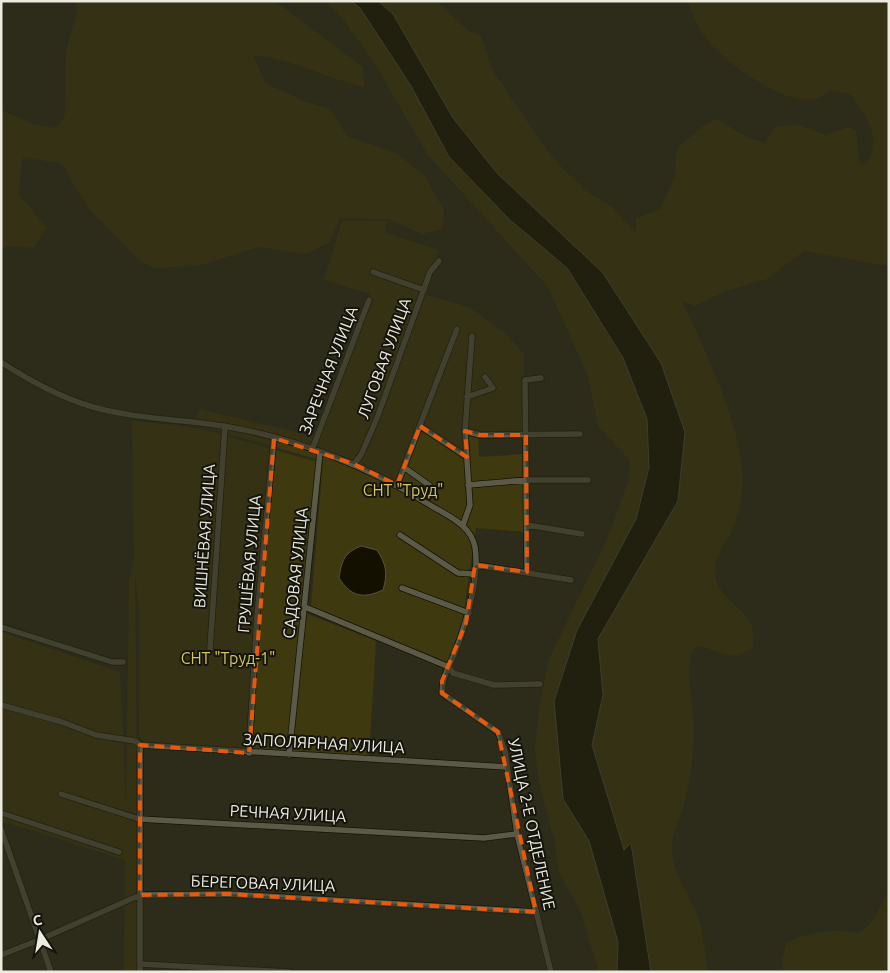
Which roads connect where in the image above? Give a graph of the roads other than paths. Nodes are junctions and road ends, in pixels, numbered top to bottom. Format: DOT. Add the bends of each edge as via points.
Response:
graph roads {
  1 [pos="440,261"];
  2 [pos="373,272"];
  3 [pos="424,290"];
  4 [pos="369,300"];
  5 [pos="457,330"];
  6 [pos="472,336"];
  7 [pos="1,362"];
  8 [pos="485,377"];
  9 [pos="541,378"];
  10 [pos="467,397"];
  11 [pos="225,426"];
  12 [pos="420,426"];
  13 [pos="466,431"];
  14 [pos="580,434"];
  15 [pos="526,435"];
  16 [pos="274,438"];
  17 [pos="312,450"];
  18 [pos="320,452"];
  19 [pos="467,456"];
  20 [pos="354,464"];
  21 [pos="404,468"];
  22 [pos="527,480"];
  23 [pos="588,480"];
  24 [pos="397,485"];
  25 [pos="429,485"];
  26 [pos="468,485"];
  27 [pos="463,525"];
  28 [pos="527,525"];
  29 [pos="582,534"];
  30 [pos="400,535"];
  31 [pos="476,565"];
  32 [pos="528,572"];
  33 [pos="474,574"];
  34 [pos="570,580"];
  35 [pos="402,588"];
  36 [pos="306,607"];
  37 [pos="469,613"];
  38 [pos="1,627"];
  39 [pos="210,649"];
  40 [pos="123,662"];
  41 [pos="449,667"];
  42 [pos="540,684"];
  43 [pos="1,705"];
  44 [pos="140,745"];
  45 [pos="249,753"];
  46 [pos="288,755"];
  47 [pos="507,767"];
  48 [pos="61,794"];
  49 [pos="1,813"];
  50 [pos="139,819"];
  51 [pos="1,830"];
  52 [pos="517,834"];
  53 [pos="119,852"];
  54 [pos="140,895"];
  55 [pos="536,912"];
  56 [pos="39,940"];
  57 [pos="1,955"];
  58 [pos="140,964"];
  59 [pos="51,972"];
  60 [pos="140,972"];
  61 [pos="289,972"];
  62 [pos="552,972"];
  1 -- 3 [label="street, ЛУГОВАЯ УЛИЦА" via="430,272"];
  2 -- 3 [label="street"];
  3 -- 20 [label="street, ЛУГОВАЯ УЛИЦА" via="377,418 361,456"];
  4 -- 17 [label="street, ЗАРЕЧНАЯ УЛИЦА"];
  5 -- 12 [label="street"];
  6 -- 10 [label="street"];
  7 -- 11 [label="street" via="38,386 92,407 128,415"];
  8 -- 10 [label="street" via="493,388"];
  9 -- 15 [label="street" via="525,380"];
  10 -- 13 [label="street"];
  11 -- 16 [label="street"];
  11 -- 39 [label="street, ВИШНЁВАЯ УЛИЦА"];
  12 -- 19 [label="street"];
  12 -- 21 [label="street"];
  13 -- 15 [label="street" via="480,435"];
  13 -- 19 [label="street"];
  14 -- 15 [label="street"];
  15 -- 22 [label="street"];
  16 -- 17 [label="street"];
  16 -- 45 [label="street, ГРУШЁВАЯ УЛИЦА" via="257,616"];
  17 -- 18 [label="street"];
  18 -- 20 [label="street"];
  18 -- 36 [label="street, САДОВАЯ УЛИЦА"];
  19 -- 26 [label="street"];
  20 -- 24 [label="street"];
  21 -- 24 [label="street"];
  21 -- 25 [label="street"];
  22 -- 23 [label="street"];
  22 -- 26 [label="street"];
  22 -- 28 [label="street"];
  24 -- 27 [label="street"];
  26 -- 27 [label="street" via="470,505"];
  27 -- 31 [label="street" via="472,537"];
  28 -- 29 [label="street"];
  28 -- 32 [label="street"];
  30 -- 33 [label="street" via="458,573"];
  31 -- 32 [label="street"];
  31 -- 33 [label="street, УЛИЦА 2-Е ОТДЕЛЕНИЕ"];
  32 -- 34 [label="street"];
  33 -- 37 [label="street, УЛИЦА 2-Е ОТДЕЛЕНИЕ"];
  35 -- 37 [label="street"];
  36 -- 41 [label="street"];
  36 -- 46 [label="street, САДОВАЯ УЛИЦА"];
  37 -- 41 [label="street, УЛИЦА 2-Е ОТДЕЛЕНИЕ"];
  38 -- 40 [label="street" via="112,662"];
  41 -- 42 [label="street" via="453,674 494,685"];
  41 -- 47 [label="street, УЛИЦА 2-Е ОТДЕЛЕНИЕ" via="442,681 442,693 498,732"];
  43 -- 44 [label="street, ЗАПОЛЯРНАЯ УЛИЦА" via="96,735 135,741"];
  44 -- 45 [label="street, ЗАПОЛЯРНАЯ УЛИЦА"];
  44 -- 50 [label="street"];
  45 -- 46 [label="street, ЗАПОЛЯРНАЯ УЛИЦА"];
  46 -- 47 [label="street, ЗАПОЛЯРНАЯ УЛИЦА"];
  47 -- 52 [label="street, УЛИЦА 2-Е ОТДЕЛЕНИЕ"];
  48 -- 50 [label="street, РЕЧНАЯ УЛИЦА"];
  49 -- 53 [label="street"];
  50 -- 52 [label="street, РЕЧНАЯ УЛИЦА" via="484,838"];
  50 -- 54 [label="street"];
  51 -- 56 [label="street"];
  52 -- 55 [label="street, УЛИЦА 2-Е ОТДЕЛЕНИЕ"];
  54 -- 55 [label="street, БЕРЕГОВАЯ УЛИЦА" via="228,894"];
  54 -- 56 [label="street, БЕРЕГОВАЯ УЛИЦА"];
  54 -- 58 [label="street"];
  55 -- 62 [label="street, УЛИЦА 2-Е ОТДЕЛЕНИЕ"];
  56 -- 57 [label="street, БЕРЕГОВАЯ УЛИЦА"];
  56 -- 59 [label="street"];
  58 -- 60 [label="street"];
  58 -- 61 [label="street"];
}
